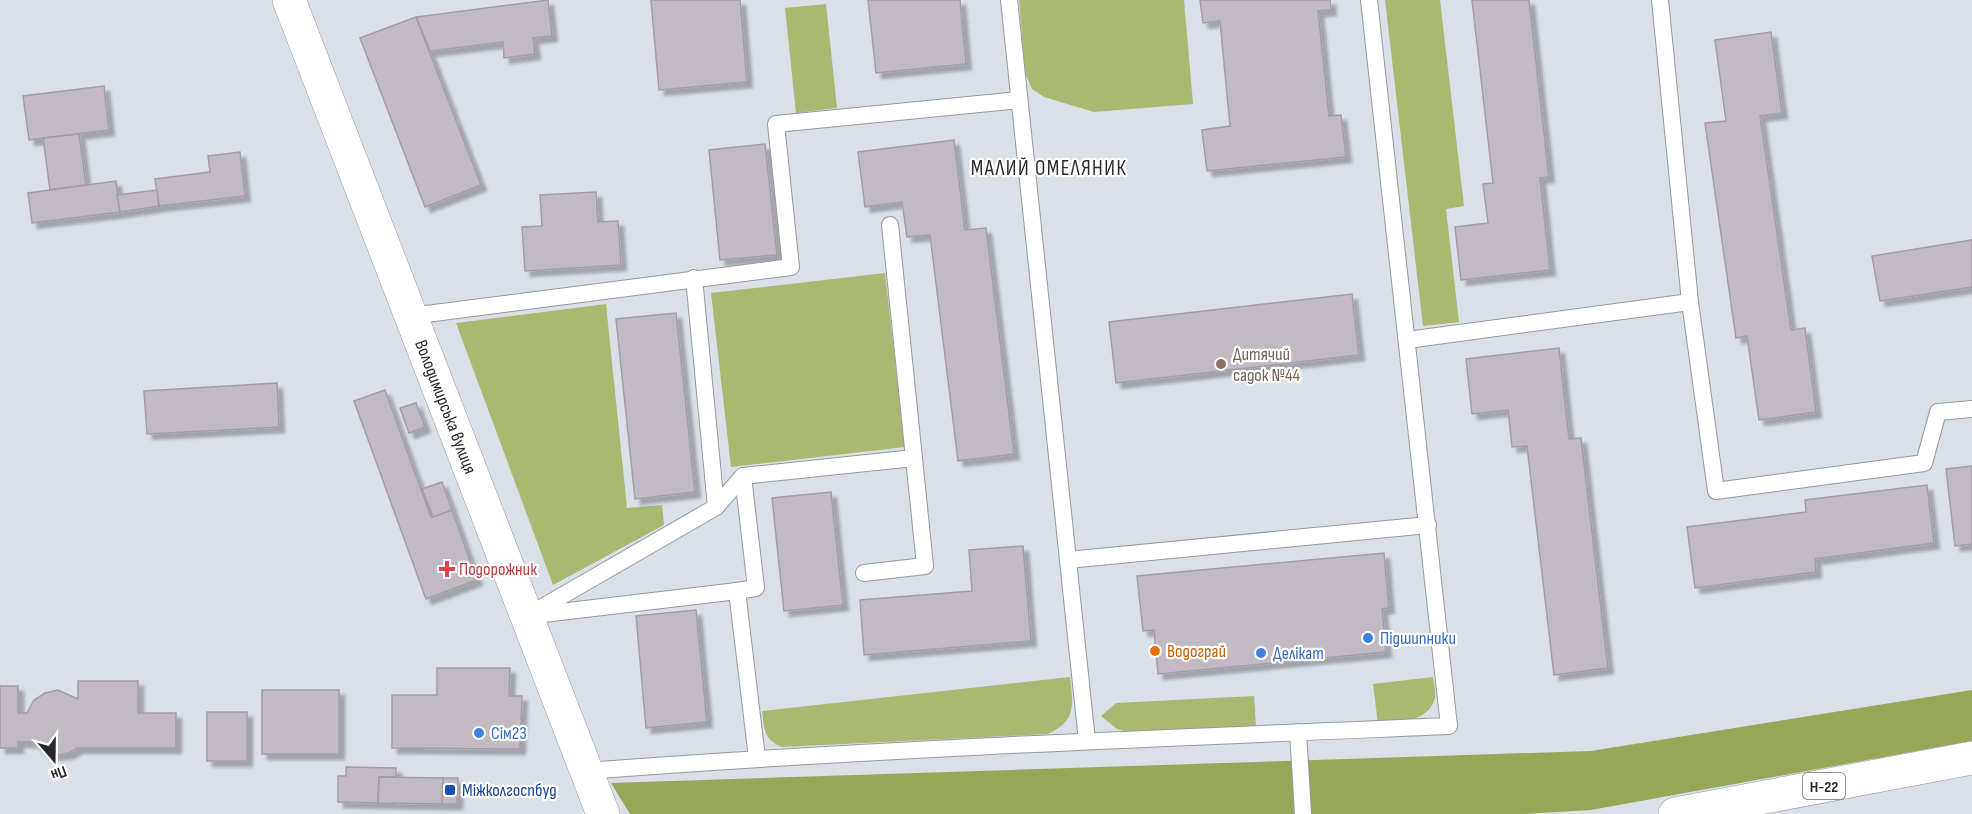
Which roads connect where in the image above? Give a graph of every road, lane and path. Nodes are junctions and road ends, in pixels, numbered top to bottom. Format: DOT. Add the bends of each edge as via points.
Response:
graph roads {
  1 [pos="289,0"];
  2 [pos="1009,0"];
  3 [pos="1369,0"];
  4 [pos="1660,0"];
  5 [pos="1019,100"];
  6 [pos="890,225"];
  7 [pos="694,278"];
  8 [pos="1690,302"];
  9 [pos="411,316"];
  10 [pos="1407,340"];
  11 [pos="1972,410"];
  12 [pos="914,458"];
  13 [pos="743,476"];
  14 [pos="716,507"];
  15 [pos="1428,525"];
  16 [pos="1068,560"];
  17 [pos="864,573"];
  18 [pos="737,591"];
  19 [pos="527,616"];
  20 [pos="1298,732"];
  21 [pos="1088,741"];
  22 [pos="757,758"];
  23 [pos="1972,758"];
  24 [pos="586,771"];
  25 [pos="603,814"];
  26 [pos="1304,814"];
  27 [pos="1675,814"];
  1 -- 9 [label="street, Володимирська вулиця"];
  2 -- 5 [label="lane"];
  3 -- 10 [label="lane"];
  4 -- 8 [label="lane"];
  5 -- 7 [label="lane" via="776,124 791,267"];
  5 -- 16 [label="lane"];
  6 -- 12 [label="lane"];
  7 -- 9 [label="lane"];
  7 -- 14 [label="lane"];
  8 -- 10 [label="lane"];
  8 -- 11 [label="lane" via="1716,491 1924,463 1938,412"];
  9 -- 19 [label="street, Володимирська вулиця"];
  10 -- 15 [label="lane"];
  12 -- 13 [label="lane"];
  12 -- 17 [label="lane" via="925,566"];
  13 -- 14 [label="lane"];
  13 -- 18 [label="lane" via="756,588"];
  14 -- 19 [label="lane"];
  15 -- 16 [label="lane"];
  15 -- 20 [label="lane" via="1449,726"];
  16 -- 21 [label="lane"];
  18 -- 19 [label="lane"];
  18 -- 22 [label="lane"];
  19 -- 24 [label="street, Володимирська вулиця"];
  20 -- 21 [label="lane"];
  20 -- 26 [label="lane"];
  21 -- 22 [label="lane"];
  22 -- 24 [label="lane"];
  23 -- 27 [label="street, Н-22"];
  24 -- 25 [label="street, Володимирська вулиця"];
}
